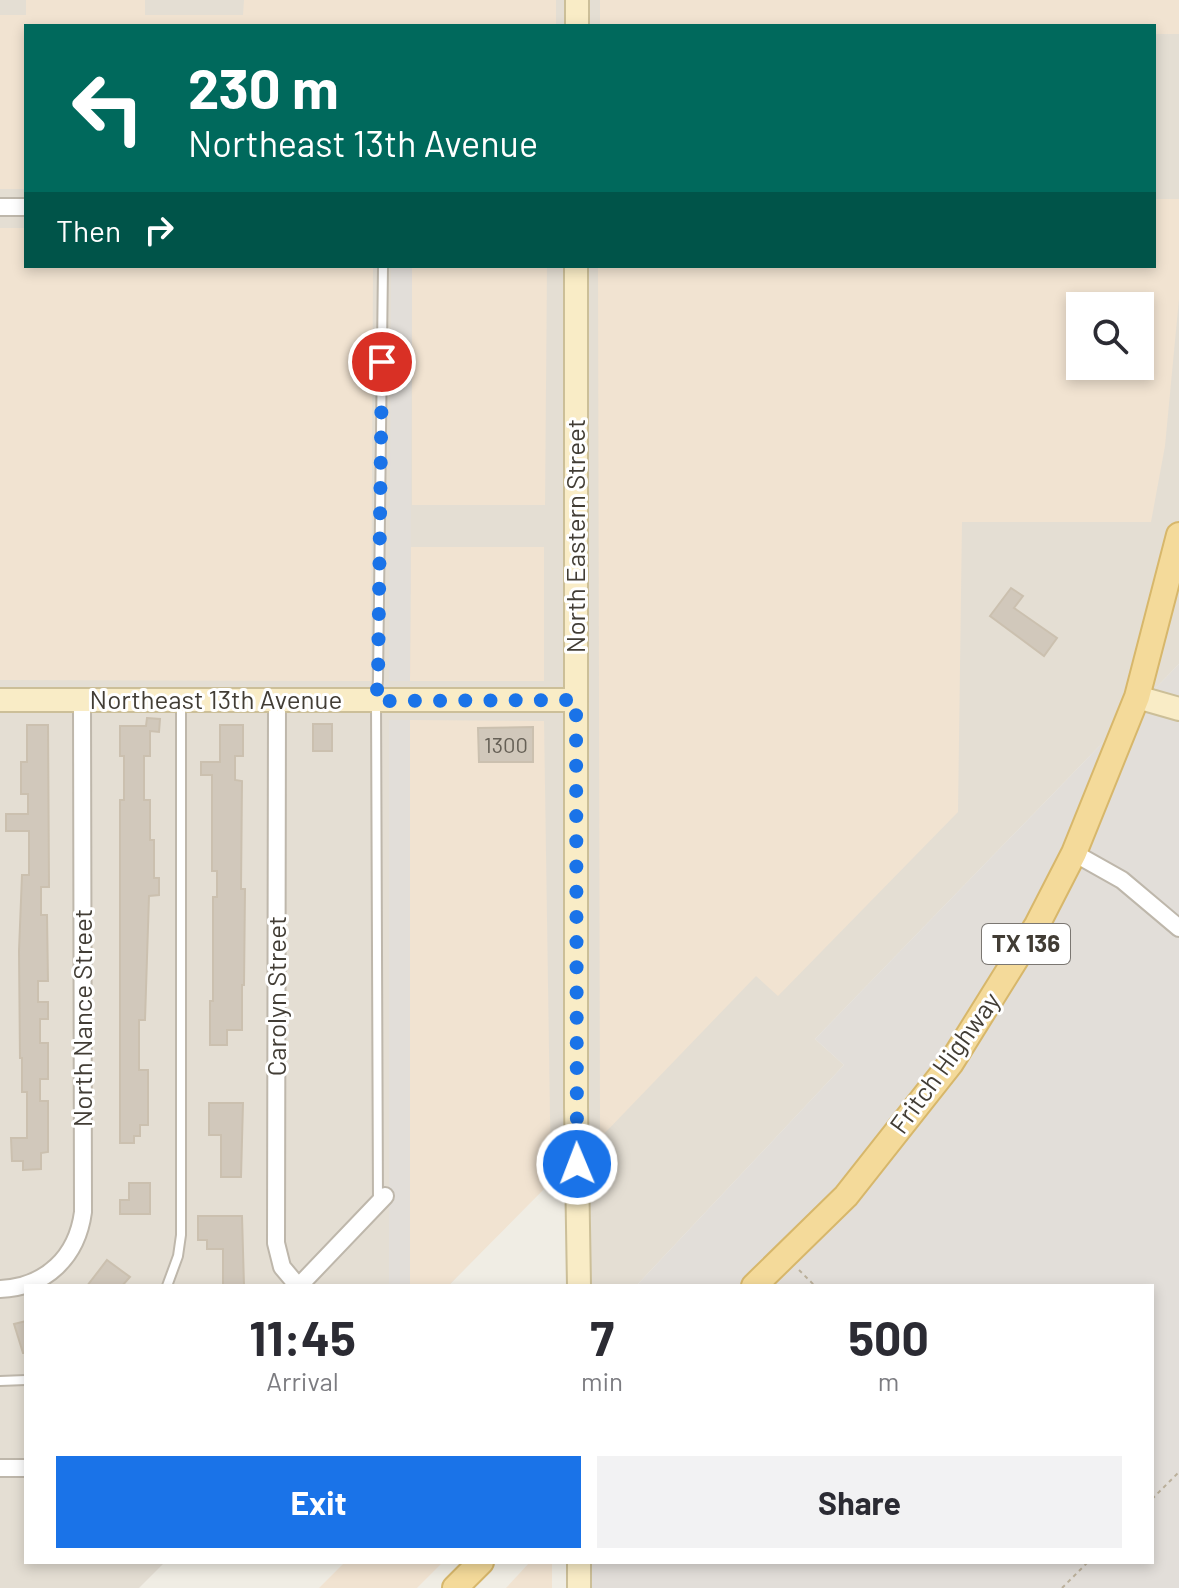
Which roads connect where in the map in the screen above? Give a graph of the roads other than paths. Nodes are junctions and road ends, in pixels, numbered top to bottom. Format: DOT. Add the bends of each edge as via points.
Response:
graph roads {
  1 [pos="577,0"];
  2 [pos="577,24"];
  3 [pos="0,207"];
  4 [pos="24,207"];
  5 [pos="383,268"];
  6 [pos="576,268"];
  7 [pos="1179,535"];
  8 [pos="1137,697"];
  9 [pos="0,700"];
  10 [pos="82,700"];
  11 [pos="181,700"];
  12 [pos="277,700"];
  13 [pos="576,700"];
  14 [pos="376,701"];
  15 [pos="1179,709"];
  16 [pos="1074,853"];
  17 [pos="1179,928"];
  18 [pos="382,1199"];
  19 [pos="28,1284"];
  20 [pos="170,1284"];
  21 [pos="296,1284"];
  22 [pos="300,1284"];
  23 [pos="579,1284"];
  24 [pos="756,1284"];
  25 [pos="24,1285"];
  26 [pos="0,1289"];
  27 [pos="24,1380"];
  28 [pos="0,1381"];
  29 [pos="0,1468"];
  30 [pos="24,1468"];
  31 [pos="479,1564"];
  32 [pos="579,1564"];
  33 [pos="455,1588"];
  34 [pos="579,1588"];
  1 -- 2 [label="main road"];
  3 -- 4 [label="street"];
  5 -- 14 [label="lane"];
  6 -- 13 [label="main road, North Eastern Street"];
  7 -- 8 [label="main road, Fritch Highway / TX 136"];
  8 -- 15 [label="main road"];
  8 -- 16 [label="main road, Fritch Highway / TX 136"];
  9 -- 10 [label="main road, Northeast 13th Avenue"];
  10 -- 11 [label="main road, Northeast 13th Avenue"];
  10 -- 19 [label="street, North Nance Street" via="82,1221 75,1244 57,1268"];
  11 -- 12 [label="main road, Northeast 13th Avenue"];
  11 -- 20 [label="lane" via="181,1235"];
  12 -- 14 [label="main road, Northeast 13th Avenue"];
  12 -- 21 [label="street, Carolyn Street" via="276,1243 282,1267"];
  13 -- 14 [label="main road, Northeast 13th Avenue"];
  13 -- 23 [label="main road, North Eastern Street"];
  14 -- 18 [label="lane"];
  16 -- 17 [label="street" via="1122,880"];
  16 -- 24 [label="main road, Fritch Highway / TX 136" via="1037,925 951,1063 846,1196"];
  18 -- 22 [label="street"];
  25 -- 26 [label="street, North Nance Street"];
  27 -- 28 [label="lane"];
  29 -- 30 [label="street"];
  31 -- 33 [label="main road"];
  32 -- 34 [label="main road"];
}
